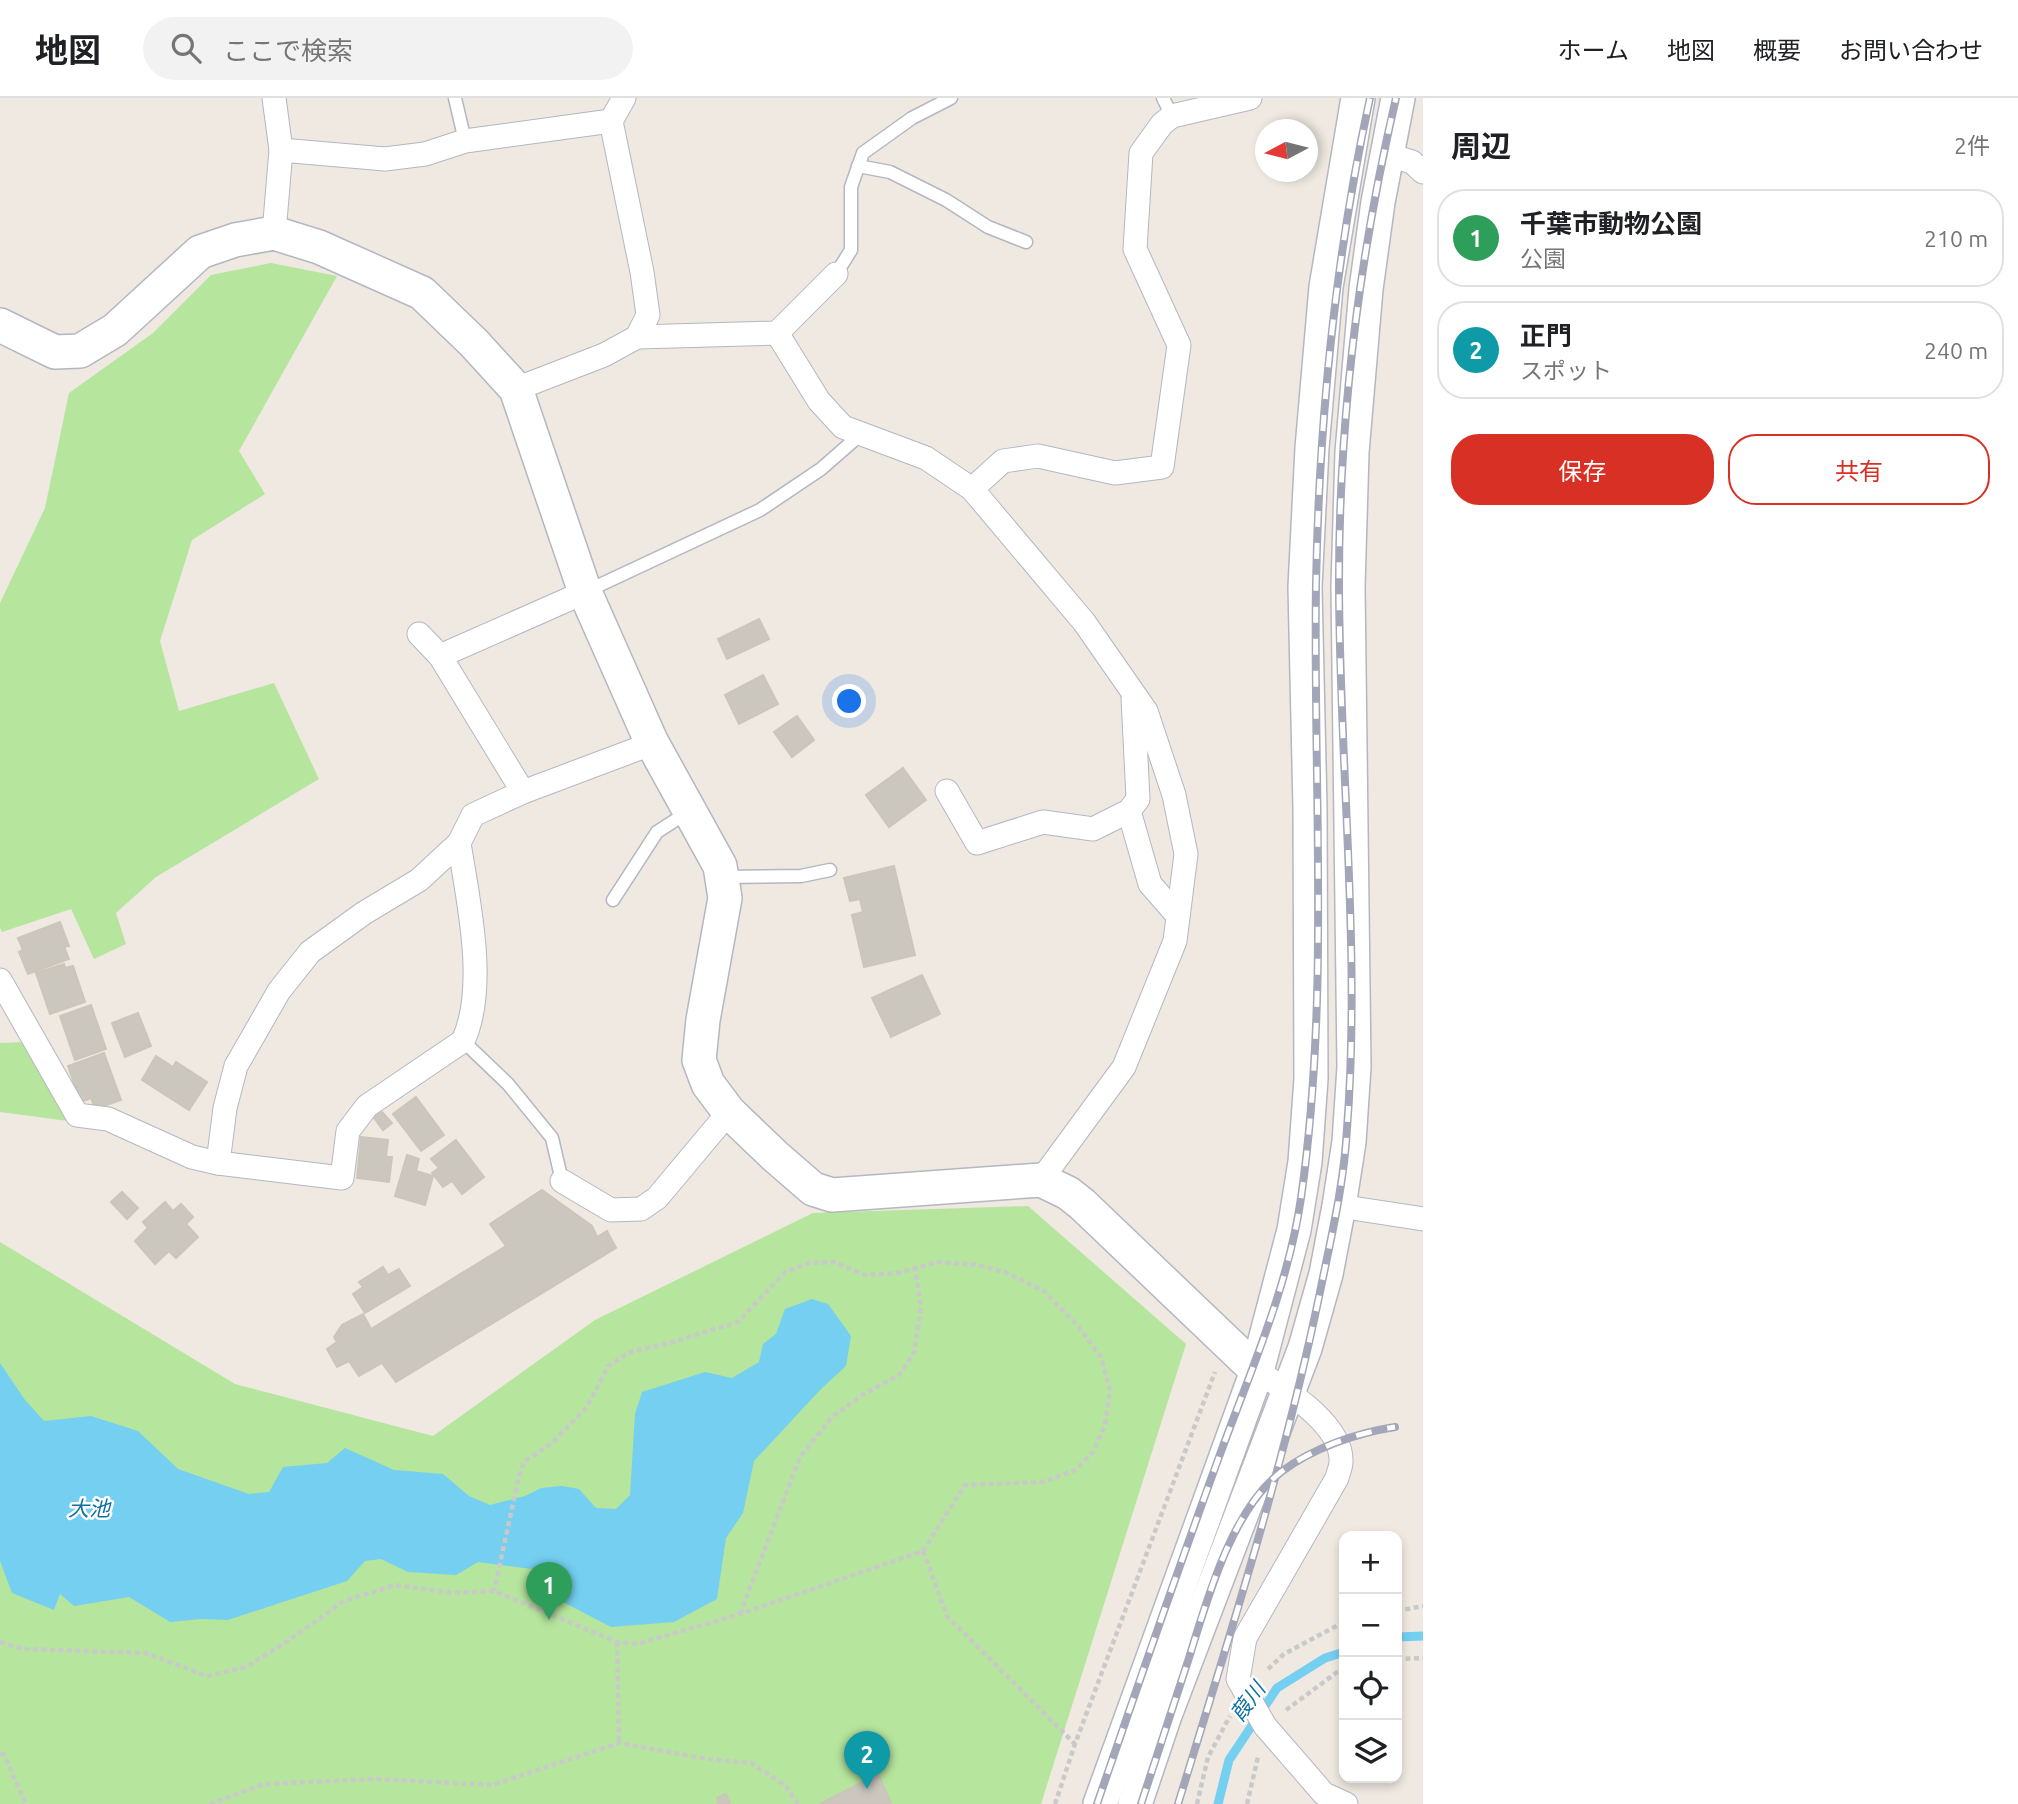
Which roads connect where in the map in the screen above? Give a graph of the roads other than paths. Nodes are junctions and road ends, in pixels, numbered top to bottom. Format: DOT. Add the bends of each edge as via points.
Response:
graph roads {
  1 [pos="274,98"];
  2 [pos="455,98"];
  3 [pos="624,98"];
  4 [pos="951,98"];
  5 [pos="1250,98"];
  6 [pos="1357,98"];
  7 [pos="1398,98"];
  8 [pos="1168,107"];
  9 [pos="611,121"];
  10 [pos="465,141"];
  11 [pos="281,150"];
  12 [pos="1389,155"];
  13 [pos="858,166"];
  14 [pos="1423,172"];
  15 [pos="274,233"];
  16 [pos="1026,242"];
  17 [pos="836,274"];
  18 [pos="0,325"];
  19 [pos="777,333"];
  20 [pos="637,337"];
  21 [pos="516,389"];
  22 [pos="862,434"];
  23 [pos="972,489"];
  24 [pos="585,592"];
  25 [pos="419,634"];
  26 [pos="440,656"];
  27 [pos="1132,691"];
  28 [pos="651,741"];
  29 [pos="947,790"];
  30 [pos="523,792"];
  31 [pos="690,811"];
  32 [pos="1129,811"];
  33 [pos="459,843"];
  34 [pos="830,870"];
  35 [pos="722,877"];
  36 [pos="612,900"];
  37 [pos="1178,916"];
  38 [pos="0,980"];
  39 [pos="463,1041"];
  40 [pos="729,1112"];
  41 [pos="218,1163"];
  42 [pos="1041,1180"];
  43 [pos="562,1181"];
  44 [pos="1339,1206"];
  45 [pos="1423,1219"];
  46 [pos="1257,1371"];
  47 [pos="1288,1391"];
  48 [pos="1100,1804"];
  49 [pos="1135,1804"];
  50 [pos="1346,1804"];
  1 -- 11 [label="street"];
  2 -- 10 [label="lane"];
  3 -- 9 [label="street"];
  4 -- 13 [label="lane" via="912,118 863,153"];
  5 -- 8 [label="street"];
  6 -- 46 [label="street" via="1326,287 1305,587 1311,1079 1305,1162 1294,1230"];
  7 -- 12 [label="street"];
  8 -- 23 [label="street" via="1141,153 1135,249 1179,345 1162,467 1115,473 1038,456 1003,461"];
  9 -- 10 [label="street"];
  9 -- 20 [label="street" via="648,315"];
  10 -- 11 [label="street" via="425,154 385,159"];
  11 -- 15 [label="street"];
  12 -- 14 [label="street" via="1412,162"];
  12 -- 44 [label="street" via="1366,289 1352,452 1348,586 1354,1067"];
  13 -- 16 [label="lane" via="890,172 988,227"];
  13 -- 17 [label="lane" via="851,187 851,250"];
  15 -- 18 [label="street" via="200,252 115,330 80,351 55,352"];
  15 -- 21 [label="street" via="319,247 422,293"];
  17 -- 19 [label="street"];
  19 -- 20 [label="street"];
  19 -- 22 [label="street" via="819,401 843,427"];
  20 -- 21 [label="street" via="604,355"];
  21 -- 24 [label="street"];
  22 -- 23 [label="street" via="926,458"];
  22 -- 24 [label="lane" via="821,469 760,510"];
  23 -- 27 [label="street" via="1084,622"];
  24 -- 26 [label="street"];
  24 -- 28 [label="street"];
  25 -- 26 [label="street"];
  26 -- 30 [label="street"];
  27 -- 32 [label="street" via="1138,799"];
  27 -- 37 [label="street" via="1146,711 1174,795 1186,854"];
  28 -- 30 [label="street"];
  28 -- 31 [label="street"];
  29 -- 32 [label="street" via="977,843 1043,822 1093,829"];
  30 -- 33 [label="street" via="473,815"];
  31 -- 35 [label="street"];
  31 -- 36 [label="lane" via="657,832"];
  32 -- 37 [label="street" via="1150,884"];
  33 -- 39 [label="street" via="476,955 470,1026"];
  33 -- 41 [label="street" via="419,880 310,952 279,991 236,1066"];
  34 -- 35 [label="lane" via="791,877"];
  35 -- 40 [label="street" via="725,898 699,1060 708,1084"];
  37 -- 42 [label="street" via="1175,941 1124,1067"];
  38 -- 41 [label="street" via="77,1115 108,1119 192,1157"];
  39 -- 41 [label="street" via="368,1106 348,1131 342,1178"];
  39 -- 43 [label="lane" via="508,1084 552,1138"];
  40 -- 42 [label="street" via="813,1189 832,1195"];
  40 -- 43 [label="street" via="657,1198 641,1209 611,1210"];
  42 -- 46 [label="street" via="1082,1204"];
  44 -- 45 [label="street"];
  44 -- 47 [label="street" via="1326,1274"];
  46 -- 47 [label="street"];
  46 -- 48 [label="street"];
  47 -- 49 [label="street"];
  47 -- 50 [label="street" via="1323,1420 1340,1450 1341,1462 1337,1478 1245,1638 1238,1679 1273,1736 1324,1794"];
}
